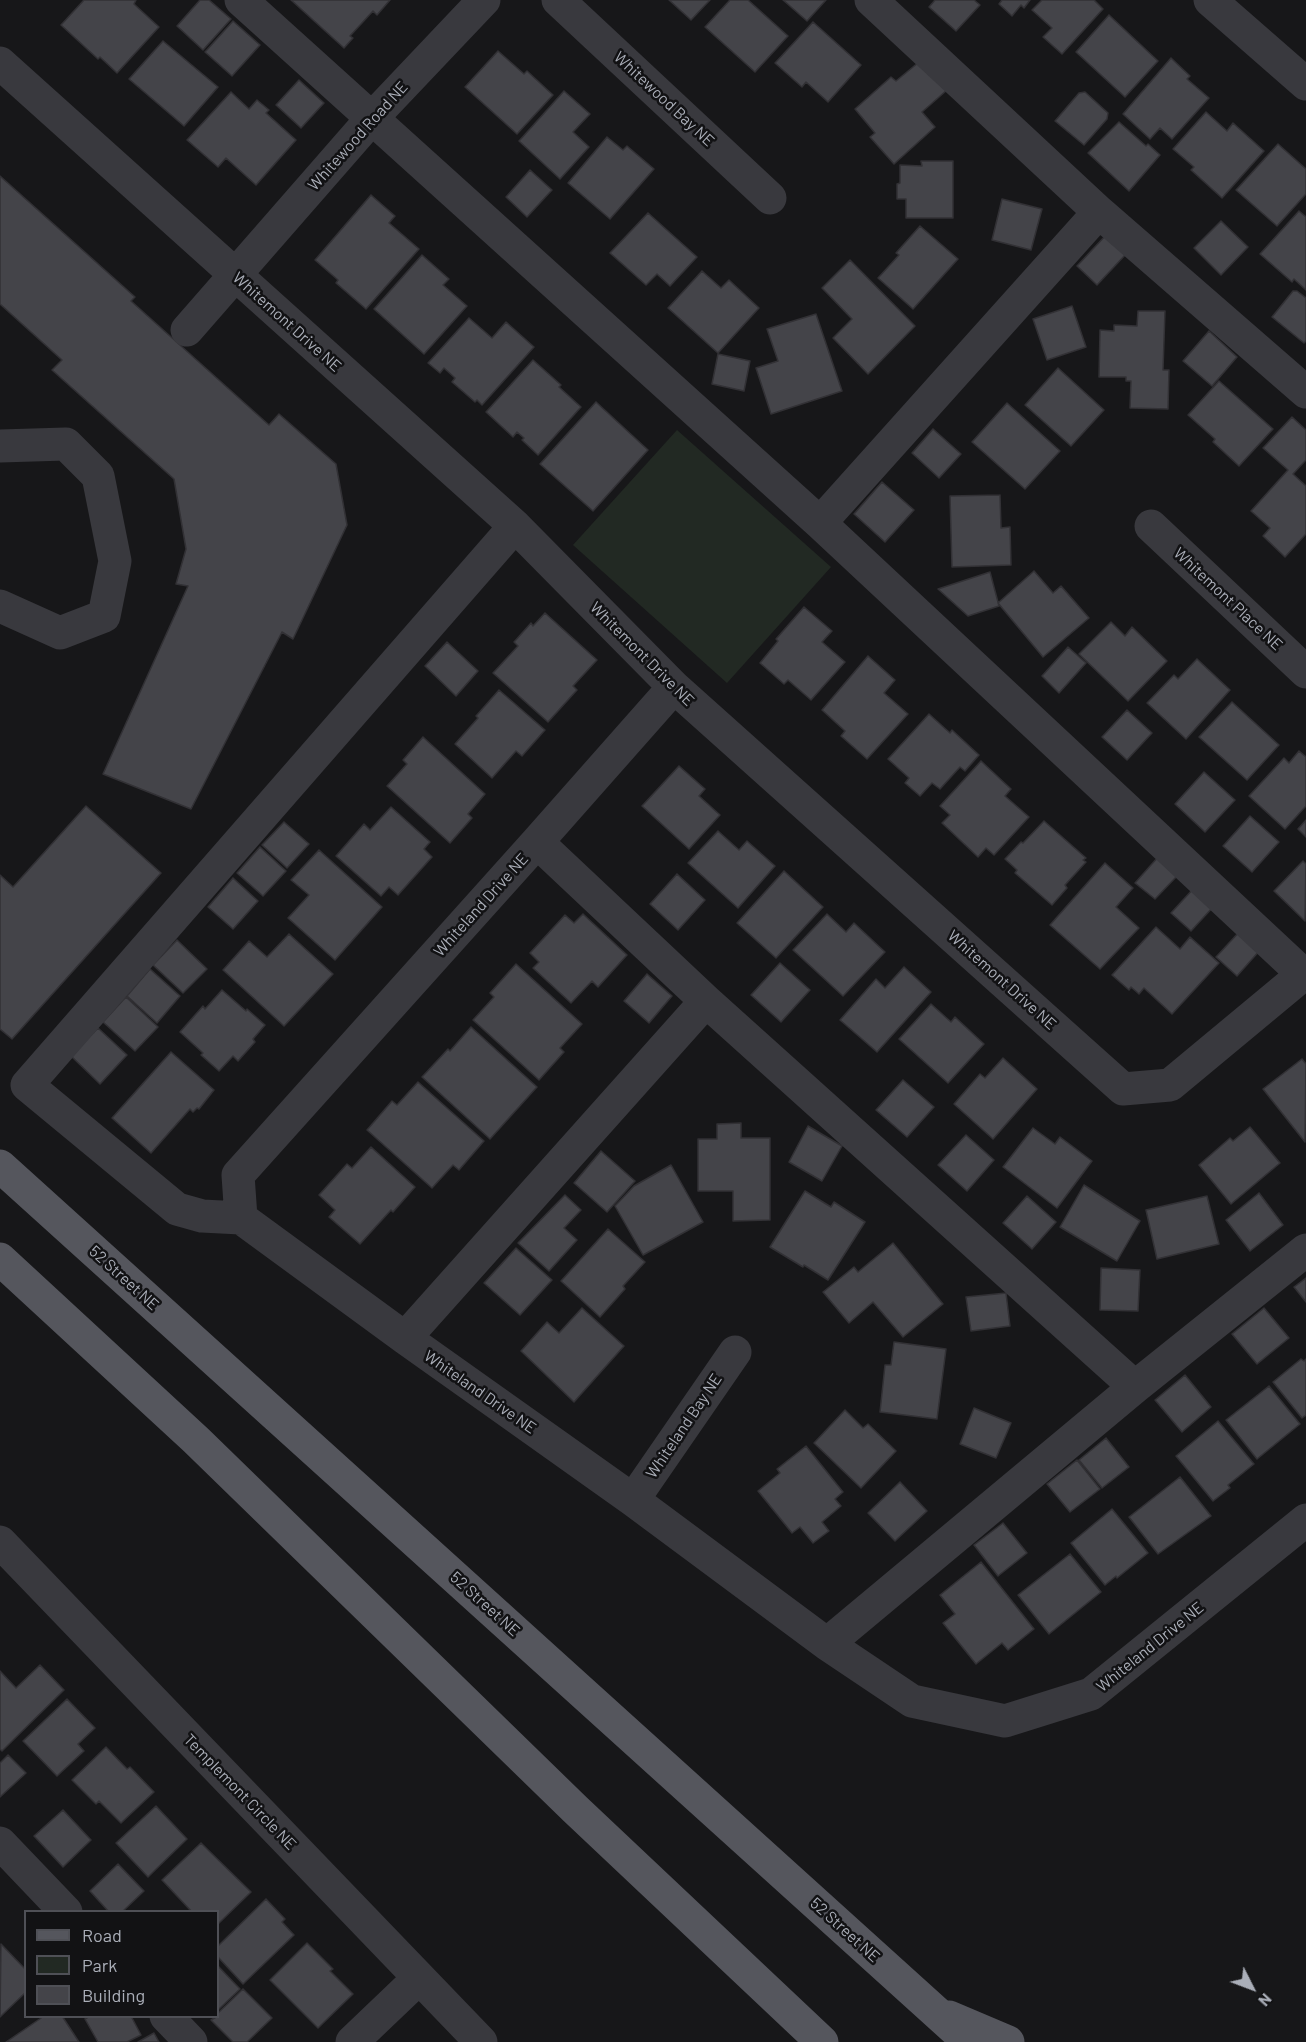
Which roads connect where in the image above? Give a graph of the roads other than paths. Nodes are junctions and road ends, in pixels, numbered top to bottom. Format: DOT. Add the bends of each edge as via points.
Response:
graph roads {
  1 [pos="241,0"];
  2 [pos="484,0"];
  3 [pos="558,0"];
  4 [pos="871,0"];
  5 [pos="1210,0"];
  6 [pos="0,63"];
  7 [pos="1306,84"];
  8 [pos="373,117"];
  9 [pos="770,198"];
  10 [pos="1099,212"];
  11 [pos="234,275"];
  12 [pos="187,330"];
  13 [pos="1306,392"];
  14 [pos="0,446"];
  15 [pos="820,523"];
  16 [pos="515,526"];
  17 [pos="1151,526"];
  18 [pos="0,606"];
  19 [pos="1306,672"];
  20 [pos="674,687"];
  21 [pos="537,842"];
  22 [pos="1305,973"];
  23 [pos="706,1001"];
  24 [pos="0,1166"];
  25 [pos="241,1218"];
  26 [pos="1306,1250"];
  27 [pos="0,1259"];
  28 [pos="405,1338"];
  29 [pos="735,1352"];
  30 [pos="1135,1387"];
  31 [pos="633,1500"];
  32 [pos="1306,1520"];
  33 [pos="0,1542"];
  34 [pos="827,1644"];
  35 [pos="0,1843"];
  36 [pos="65,1910"];
  37 [pos="418,1978"];
  38 [pos="936,2012"];
  39 [pos="168,2018"];
  40 [pos="191,2042"];
  41 [pos="352,2042"];
  42 [pos="481,2042"];
  43 [pos="822,2042"];
  44 [pos="969,2042"];
  45 [pos="1008,2042"];
  1 -- 8 [label="street"];
  2 -- 8 [label="street, Whitewood Road NE"];
  3 -- 9 [label="street, Whitewood Bay NE"];
  4 -- 10 [label="street"];
  5 -- 7 [label="street"];
  6 -- 11 [label="street, Whitemont Drive NE"];
  8 -- 11 [label="street, Whitewood Road NE"];
  8 -- 15 [label="street"];
  10 -- 13 [label="street"];
  10 -- 15 [label="street"];
  11 -- 12 [label="street, Whitewood Road NE"];
  11 -- 16 [label="street, Whitemont Drive NE"];
  14 -- 18 [label="street" via="66,444 98,476 115,561 104,616 60,633"];
  15 -- 22 [label="street"];
  16 -- 20 [label="street, Whitemont Drive NE"];
  16 -- 25 [label="street" via="27,1085 177,1209 202,1216"];
  17 -- 19 [label="street, Whitemont Place NE"];
  20 -- 21 [label="street, Whiteland Drive NE"];
  20 -- 22 [label="street, Whitemont Drive NE" via="1123,1089 1170,1085"];
  21 -- 23 [label="street"];
  21 -- 25 [label="street, Whiteland Drive NE" via="238,1174"];
  23 -- 28 [label="street"];
  23 -- 30 [label="street"];
  24 -- 38 [label="main road, 52 Street NE"];
  25 -- 28 [label="street, Whiteland Drive NE"];
  26 -- 30 [label="street"];
  27 -- 43 [label="main road" via="196,1440 575,1809"];
  28 -- 31 [label="street, Whiteland Drive NE"];
  29 -- 31 [label="street, Whiteland Bay NE"];
  30 -- 34 [label="street"];
  31 -- 34 [label="street, Whiteland Drive NE"];
  32 -- 34 [label="street, Whiteland Drive NE" via="1091,1694 1005,1721 912,1701"];
  33 -- 37 [label="street, Templemont Circle NE"];
  35 -- 36 [label="street"];
  37 -- 41 [label="street"];
  37 -- 42 [label="street, Templemont Circle NE"];
  38 -- 44 [label="main road, 52 Street NE"];
  38 -- 45 [label="main road"];
  39 -- 40 [label="street"];
}
